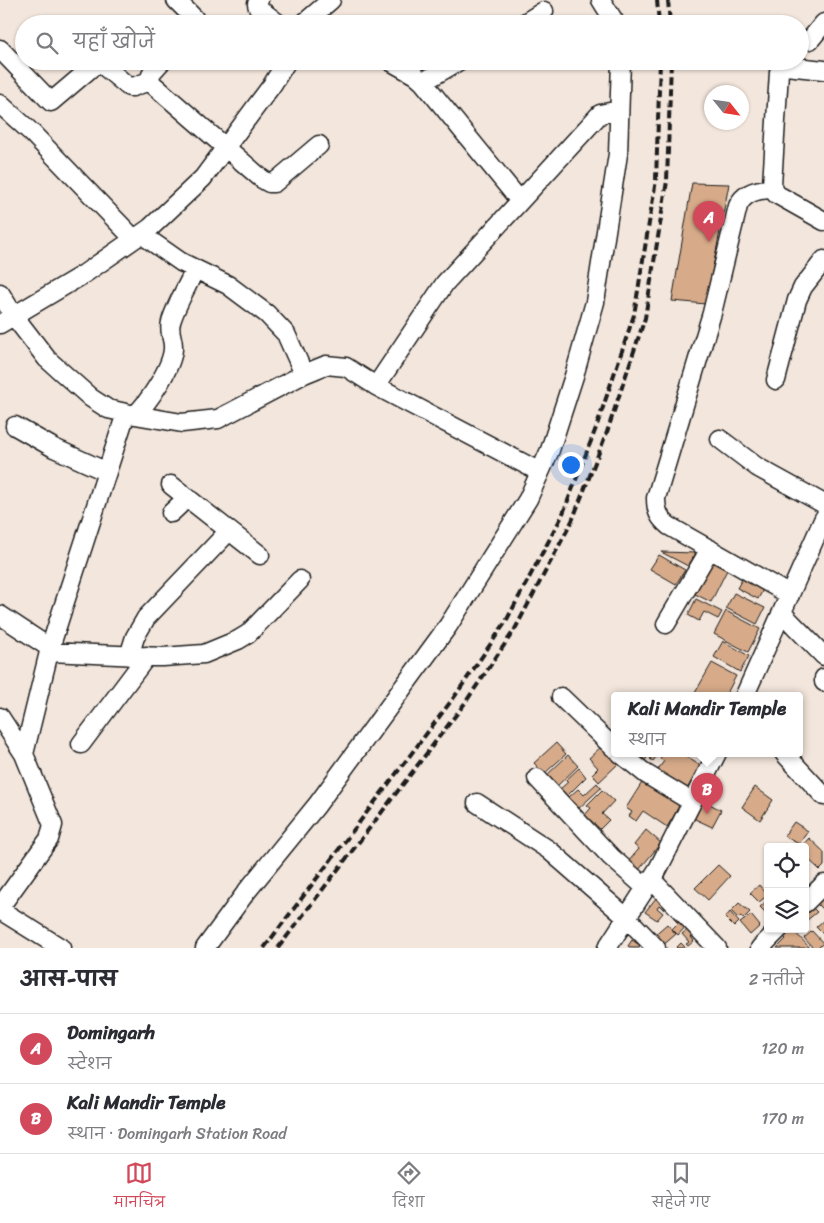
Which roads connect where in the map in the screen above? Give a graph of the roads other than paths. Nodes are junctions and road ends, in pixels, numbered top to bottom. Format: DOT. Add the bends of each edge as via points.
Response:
graph roads {
  1 [pos="176,0"];
  2 [pos="259,0"];
  3 [pos="331,0"];
  4 [pos="601,0"];
  5 [pos="544,11"];
  6 [pos="191,15"];
  7 [pos="267,15"];
  8 [pos="314,15"];
  9 [pos="537,15"];
  10 [pos="610,15"];
  11 [pos="824,24"];
  12 [pos="810,40"];
  13 [pos="0,49"];
  14 [pos="15,65"];
  15 [pos="809,68"];
  16 [pos="20,70"];
  17 [pos="89,70"];
  18 [pos="109,70"];
  19 [pos="154,70"];
  20 [pos="281,70"];
  21 [pos="406,70"];
  22 [pos="444,70"];
  23 [pos="620,70"];
  24 [pos="780,70"];
  25 [pos="824,70"];
  26 [pos="149,82"];
  27 [pos="423,82"];
  28 [pos="0,104"];
  29 [pos="620,110"];
  30 [pos="320,145"];
  31 [pos="226,148"];
  32 [pos="767,189"];
  33 [pos="520,201"];
  34 [pos="824,221"];
  35 [pos="137,236"];
  36 [pos="824,260"];
  37 [pos="196,269"];
  38 [pos="0,293"];
  39 [pos="7,320"];
  40 [pos="304,374"];
  41 [pos="776,380"];
  42 [pos="376,386"];
  43 [pos="131,414"];
  44 [pos="15,426"];
  45 [pos="720,440"];
  46 [pos="107,472"];
  47 [pos="540,472"];
  48 [pos="171,485"];
  49 [pos="187,498"];
  50 [pos="824,504"];
  51 [pos="171,513"];
  52 [pos="822,529"];
  53 [pos="229,531"];
  54 [pos="710,549"];
  55 [pos="260,555"];
  56 [pos="300,580"];
  57 [pos="790,595"];
  58 [pos="782,613"];
  59 [pos="0,615"];
  60 [pos="666,624"];
  61 [pos="50,650"];
  62 [pos="129,656"];
  63 [pos="147,656"];
  64 [pos="824,656"];
  65 [pos="745,692"];
  66 [pos="561,697"];
  67 [pos="0,717"];
  68 [pos="81,744"];
  69 [pos="611,745"];
  70 [pos="24,754"];
  71 [pos="625,757"];
  72 [pos="715,757"];
  73 [pos="788,757"];
  74 [pos="537,778"];
  75 [pos="824,796"];
  76 [pos="692,802"];
  77 [pos="477,803"];
  78 [pos="648,884"];
  79 [pos="824,884"];
  80 [pos="809,899"];
  81 [pos="0,908"];
  82 [pos="627,918"];
  83 [pos="775,933"];
  84 [pos="61,948"];
  85 [pos="205,948"];
  86 [pos="607,948"];
  87 [pos="656,948"];
  88 [pos="717,948"];
  89 [pos="760,948"];
  1 -- 6 [label="street"];
  2 -- 7 [label="street" via="258,8"];
  3 -- 8 [label="street"];
  4 -- 10 [label="street"];
  5 -- 9 [label="street"];
  11 -- 12 [label="street"];
  13 -- 14 [label="street"];
  15 -- 25 [label="street"];
  16 -- 17 [label="street" via="51,102"];
  18 -- 26 [label="street" via="129,87"];
  19 -- 26 [label="street"];
  20 -- 31 [label="street"];
  21 -- 27 [label="street"];
  22 -- 27 [label="street"];
  23 -- 29 [label="street"];
  24 -- 32 [label="street"];
  26 -- 31 [label="street"];
  27 -- 33 [label="street"];
  28 -- 35 [label="street"];
  29 -- 33 [label="street" via="600,114"];
  29 -- 47 [label="street" via="618,154 595,302 574,376"];
  30 -- 31 [label="street" via="274,183 262,179"];
  31 -- 35 [label="street" via="203,178 150,228"];
  32 -- 34 [label="street"];
  32 -- 54 [label="street" via="745,196 738,206 712,313 656,498 656,509 666,524"];
  33 -- 42 [label="street" via="445,284"];
  35 -- 37 [label="street"];
  35 -- 39 [label="street" via="84,274"];
  36 -- 41 [label="street" via="797,300"];
  37 -- 40 [label="street" via="228,285 267,314 286,334"];
  37 -- 43 [label="street" via="171,321 173,352 163,376 149,398"];
  38 -- 39 [label="street"];
  39 -- 43 [label="street" via="91,398 108,409"];
  40 -- 42 [label="street" via="326,365 346,367"];
  40 -- 43 [label="street" via="218,419 182,423"];
  42 -- 47 [label="street"];
  43 -- 46 [label="street"];
  44 -- 46 [label="street"];
  45 -- 50 [label="street" via="757,467"];
  46 -- 61 [label="street"];
  47 -- 85 [label="street" via="528,499 448,626 317,805"];
  48 -- 49 [label="street"];
  49 -- 51 [label="street"];
  49 -- 53 [label="street"];
  52 -- 57 [label="street"];
  53 -- 55 [label="street"];
  53 -- 62 [label="street" via="146,618"];
  54 -- 57 [label="street"];
  54 -- 60 [label="street"];
  56 -- 63 [label="street" via="248,634 238,640 204,654"];
  57 -- 58 [label="street"];
  58 -- 64 [label="street"];
  58 -- 65 [label="street"];
  59 -- 61 [label="street"];
  61 -- 62 [label="street"];
  61 -- 70 [label="street"];
  62 -- 63 [label="street"];
  63 -- 68 [label="street"];
  66 -- 69 [label="street"];
  67 -- 70 [label="street"];
  70 -- 81 [label="street" via="53,825 49,838"];
  71 -- 76 [label="street"];
  72 -- 76 [label="street"];
  73 -- 75 [label="street"];
  74 -- 78 [label="street" via="611,857"];
  76 -- 78 [label="street"];
  77 -- 82 [label="street" via="549,850"];
  78 -- 82 [label="street"];
  78 -- 88 [label="street"];
  79 -- 80 [label="street"];
  81 -- 84 [label="street"];
  82 -- 86 [label="street"];
  82 -- 87 [label="street"];
  83 -- 89 [label="street"];
}
